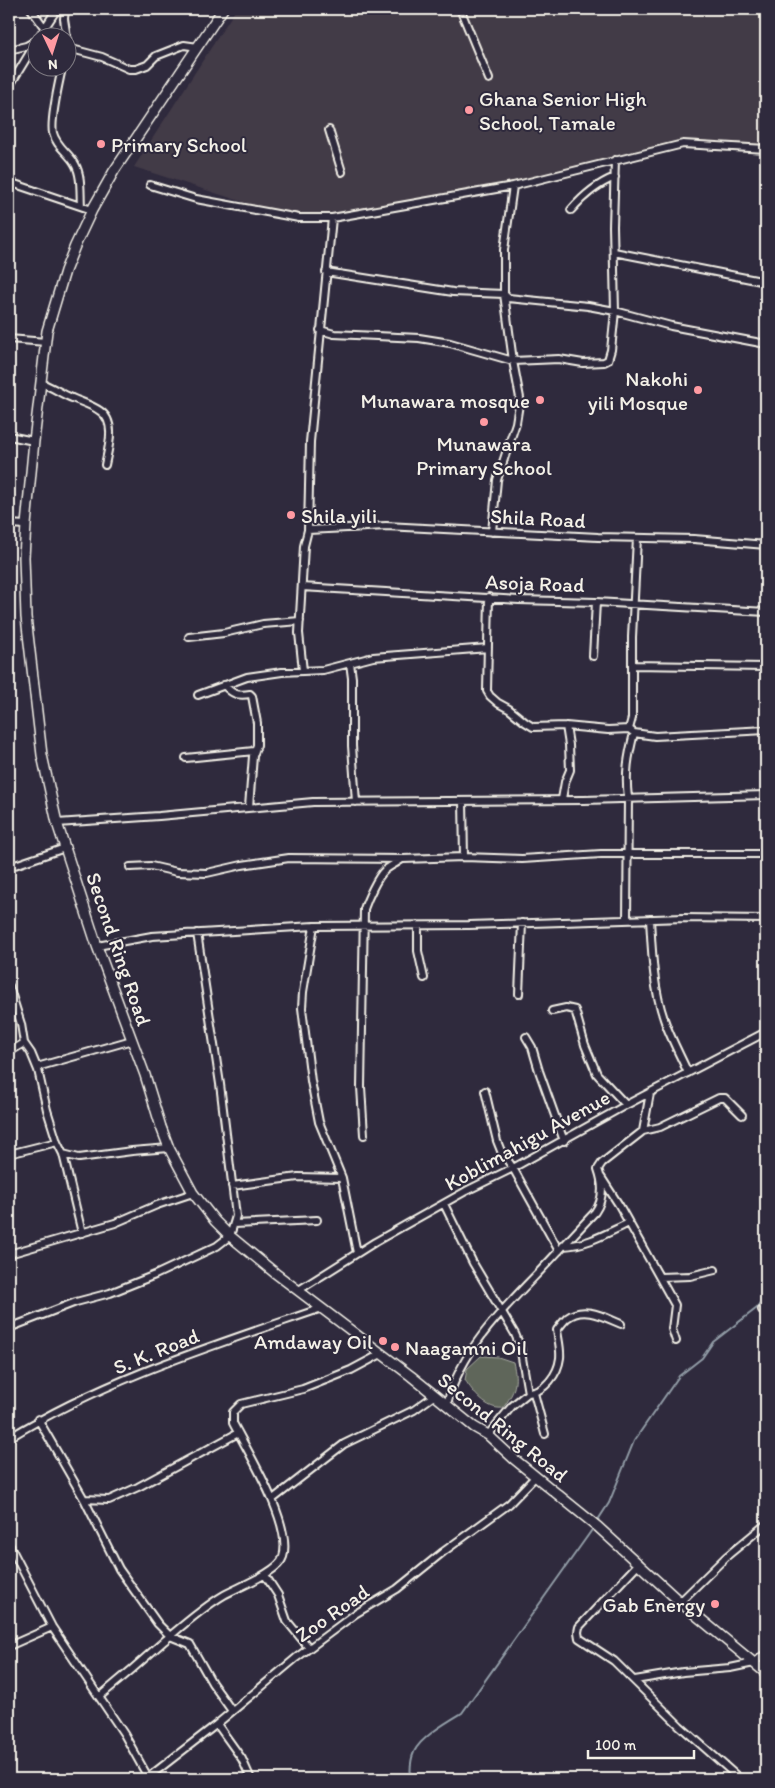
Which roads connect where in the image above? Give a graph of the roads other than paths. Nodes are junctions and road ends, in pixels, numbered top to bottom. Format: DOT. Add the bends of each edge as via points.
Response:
graph roads {
  1 [pos="30,9"];
  2 [pos="57,9"];
  3 [pos="66,9"];
  4 [pos="223,9"];
  5 [pos="461,11"];
  6 [pos="44,27"];
  7 [pos="65,28"];
  8 [pos="28,45"];
  9 [pos="198,47"];
  10 [pos="9,50"];
  11 [pos="78,50"];
  12 [pos="28,54"];
  13 [pos="60,78"];
  14 [pos="489,79"];
  15 [pos="9,87"];
  16 [pos="329,130"];
  17 [pos="766,149"];
  18 [pos="616,160"];
  19 [pos="342,172"];
  20 [pos="616,176"];
  21 [pos="9,182"];
  22 [pos="150,185"];
  23 [pos="513,186"];
  24 [pos="81,206"];
  25 [pos="92,210"];
  26 [pos="571,210"];
  27 [pos="332,218"];
  28 [pos="614,252"];
  29 [pos="326,272"];
  30 [pos="766,282"];
  31 [pos="504,294"];
  32 [pos="616,311"];
  33 [pos="320,330"];
  34 [pos="9,339"];
  35 [pos="46,342"];
  36 [pos="766,344"];
  37 [pos="513,361"];
  38 [pos="41,383"];
  39 [pos="9,436"];
  40 [pos="34,441"];
  41 [pos="105,465"];
  42 [pos="9,524"];
  43 [pos="26,525"];
  44 [pos="308,530"];
  45 [pos="492,532"];
  46 [pos="637,538"];
  47 [pos="766,546"];
  48 [pos="302,587"];
  49 [pos="489,597"];
  50 [pos="596,602"];
  51 [pos="634,605"];
  52 [pos="766,612"];
  53 [pos="300,621"];
  54 [pos="189,637"];
  55 [pos="488,648"];
  56 [pos="593,656"];
  57 [pos="350,663"];
  58 [pos="633,665"];
  59 [pos="766,667"];
  60 [pos="303,671"];
  61 [pos="224,685"];
  62 [pos="198,695"];
  63 [pos="566,726"];
  64 [pos="766,730"];
  65 [pos="632,731"];
  66 [pos="254,751"];
  67 [pos="186,758"];
  68 [pos="766,795"];
  69 [pos="628,798"];
  70 [pos="562,799"];
  71 [pos="462,801"];
  72 [pos="356,802"];
  73 [pos="249,807"];
  74 [pos="57,823"];
  75 [pos="66,848"];
  76 [pos="628,854"];
  77 [pos="766,854"];
  78 [pos="464,857"];
  79 [pos="403,859"];
  80 [pos="9,867"];
  81 [pos="130,867"];
  82 [pos="650,919"];
  83 [pos="766,919"];
  84 [pos="627,920"];
  85 [pos="522,923"];
  86 [pos="314,926"];
  87 [pos="362,926"];
  88 [pos="418,926"];
  89 [pos="197,933"];
  90 [pos="97,946"];
  91 [pos="424,978"];
  92 [pos="9,986"];
  93 [pos="519,994"];
  94 [pos="552,1011"];
  95 [pos="766,1032"];
  96 [pos="526,1037"];
  97 [pos="132,1040"];
  98 [pos="24,1043"];
  99 [pos="9,1052"];
  100 [pos="37,1067"];
  101 [pos="688,1072"];
  102 [pos="486,1091"];
  103 [pos="650,1093"];
  104 [pos="626,1105"];
  105 [pos="742,1115"];
  106 [pos="643,1130"];
  107 [pos="364,1135"];
  108 [pos="564,1141"];
  109 [pos="57,1142"];
  110 [pos="169,1148"];
  111 [pos="9,1154"];
  112 [pos="63,1154"];
  113 [pos="513,1168"];
  114 [pos="600,1177"];
  115 [pos="342,1178"];
  116 [pos="232,1186"];
  117 [pos="193,1193"];
  118 [pos="444,1204"];
  119 [pos="317,1220"];
  120 [pos="629,1223"];
  121 [pos="234,1224"];
  122 [pos="82,1233"];
  123 [pos="230,1236"];
  124 [pos="561,1248"];
  125 [pos="357,1253"];
  126 [pos="9,1254"];
  127 [pos="715,1270"];
  128 [pos="660,1277"];
  129 [pos="299,1290"];
  130 [pos="322,1308"];
  131 [pos="501,1310"];
  132 [pos="621,1324"];
  133 [pos="9,1328"];
  134 [pos="676,1341"];
  135 [pos="381,1354"];
  136 [pos="531,1393"];
  137 [pos="435,1394"];
  138 [pos="447,1404"];
  139 [pos="38,1420"];
  140 [pos="238,1433"];
  141 [pos="545,1434"];
  142 [pos="488,1435"];
  143 [pos="9,1438"];
  144 [pos="536,1476"];
  145 [pos="272,1499"];
  146 [pos="84,1500"];
  147 [pos="766,1524"];
  148 [pos="9,1544"];
  149 [pos="639,1563"];
  150 [pos="265,1575"];
  151 [pos="680,1602"];
  152 [pos="52,1627"];
  153 [pos="170,1636"];
  154 [pos="9,1646"];
  155 [pos="309,1648"];
  156 [pos="766,1654"];
  157 [pos="754,1663"];
  158 [pos="766,1674"];
  159 [pos="635,1680"];
  160 [pos="100,1697"];
  161 [pos="232,1711"];
  162 [pos="217,1724"];
  163 [pos="252,1778"];
  164 [pos="147,1779"];
  165 [pos="740,1779"];
  1 -- 6 [label="street"];
  2 -- 6 [label="street"];
  3 -- 7 [label="street"];
  4 -- 9 [label="street, Second Ring Road"];
  5 -- 14 [label="street"];
  8 -- 10 [label="street"];
  9 -- 11 [label="street" via="184,45 156,56 136,70"];
  9 -- 25 [label="street, Second Ring Road"];
  12 -- 15 [label="street"];
  13 -- 24 [label="street" via="53,133 76,166"];
  16 -- 19 [label="street"];
  17 -- 18 [label="street" via="683,144"];
  18 -- 20 [label="street"];
  18 -- 23 [label="street"];
  20 -- 26 [label="street" via="592,189"];
  20 -- 28 [label="street"];
  21 -- 24 [label="street"];
  22 -- 27 [label="street" via="196,199 261,212 300,218"];
  23 -- 27 [label="street"];
  23 -- 31 [label="street" via="504,250"];
  24 -- 25 [label="street"];
  25 -- 35 [label="street, Second Ring Road" via="66,271 50,318"];
  27 -- 29 [label="street"];
  28 -- 30 [label="street"];
  28 -- 32 [label="street"];
  29 -- 31 [label="street" via="453,292"];
  29 -- 33 [label="street"];
  31 -- 32 [label="street" via="508,298"];
  31 -- 37 [label="street"];
  32 -- 36 [label="street" via="671,326"];
  32 -- 37 [label="street" via="611,350 604,362 560,359"];
  33 -- 37 [label="street" via="334,334 419,338 450,343"];
  33 -- 44 [label="street" via="310,442"];
  34 -- 35 [label="street"];
  35 -- 38 [label="street, Second Ring Road"];
  37 -- 45 [label="street" via="520,398 518,415 497,480"];
  38 -- 40 [label="street, Second Ring Road"];
  38 -- 41 [label="street" via="101,411 108,420 110,435"];
  39 -- 40 [label="street"];
  40 -- 43 [label="street, Second Ring Road"];
  42 -- 43 [label="street"];
  43 -- 74 [label="street, Second Ring Road" via="26,617 32,681 42,755"];
  44 -- 45 [label="street, Shila Road" via="386,526"];
  44 -- 48 [label="street"];
  45 -- 46 [label="street, Shila Road"];
  46 -- 47 [label="street, Shila Road" via="714,540"];
  46 -- 51 [label="street"];
  48 -- 49 [label="street, Asoja Road"];
  48 -- 53 [label="street"];
  49 -- 50 [label="street, Asoja Road"];
  49 -- 55 [label="street"];
  50 -- 51 [label="street, Asoja Road"];
  50 -- 56 [label="street"];
  51 -- 52 [label="street, Asoja Road"];
  51 -- 58 [label="street"];
  53 -- 54 [label="street"];
  53 -- 60 [label="street"];
  55 -- 57 [label="street" via="373,657"];
  55 -- 63 [label="street" via="487,686 490,696 532,727"];
  57 -- 60 [label="street"];
  57 -- 72 [label="street"];
  58 -- 59 [label="street"];
  58 -- 65 [label="street"];
  60 -- 61 [label="street" via="248,677"];
  61 -- 62 [label="street"];
  61 -- 66 [label="street" via="232,694 252,696 257,723"];
  63 -- 65 [label="street"];
  63 -- 70 [label="street" via="570,770"];
  64 -- 65 [label="street" via="655,736"];
  65 -- 69 [label="street" via="627,761"];
  66 -- 67 [label="street"];
  66 -- 73 [label="street"];
  68 -- 69 [label="street"];
  69 -- 70 [label="street"];
  69 -- 76 [label="street"];
  70 -- 71 [label="street"];
  71 -- 72 [label="street"];
  71 -- 78 [label="street"];
  72 -- 73 [label="street"];
  73 -- 74 [label="street"];
  74 -- 75 [label="street, Second Ring Road"];
  75 -- 80 [label="street"];
  75 -- 90 [label="street, Second Ring Road"];
  76 -- 77 [label="street"];
  76 -- 78 [label="street" via="522,859"];
  76 -- 84 [label="street"];
  78 -- 79 [label="street"];
  79 -- 81 [label="street" via="289,858 207,873 177,872 151,866"];
  79 -- 87 [label="street" via="384,871 367,897"];
  82 -- 83 [label="street"];
  82 -- 84 [label="street"];
  82 -- 101 [label="street" via="654,972 664,1020"];
  84 -- 85 [label="street"];
  85 -- 88 [label="street"];
  85 -- 93 [label="street"];
  86 -- 87 [label="street"];
  86 -- 89 [label="street"];
  86 -- 115 [label="street" via="303,992 303,1016 316,1112"];
  87 -- 88 [label="street"];
  87 -- 107 [label="street" via="361,1087"];
  88 -- 91 [label="street" via="418,951"];
  89 -- 90 [label="street" via="152,936"];
  89 -- 116 [label="street"];
  90 -- 97 [label="street, Second Ring Road"];
  92 -- 98 [label="street" via="22,1024"];
  94 -- 104 [label="street" via="575,1010 597,1074"];
  95 -- 101 [label="street, Koblimahigu Avenue"];
  96 -- 108 [label="street"];
  97 -- 100 [label="street"];
  97 -- 110 [label="street, Second Ring Road"];
  98 -- 99 [label="street"];
  98 -- 100 [label="street"];
  100 -- 109 [label="street"];
  101 -- 103 [label="street, Koblimahigu Avenue"];
  102 -- 113 [label="street" via="497,1141"];
  103 -- 104 [label="street, Koblimahigu Avenue"];
  103 -- 106 [label="street"];
  104 -- 108 [label="street, Koblimahigu Avenue"];
  105 -- 106 [label="street" via="725,1098 719,1098 660,1127"];
  106 -- 114 [label="street" via="602,1163 598,1169"];
  108 -- 113 [label="street, Koblimahigu Avenue"];
  109 -- 111 [label="street"];
  109 -- 112 [label="street"];
  110 -- 112 [label="street" via="79,1158"];
  110 -- 117 [label="street, Second Ring Road"];
  112 -- 122 [label="street"];
  113 -- 118 [label="street, Koblimahigu Avenue"];
  113 -- 124 [label="street"];
  114 -- 120 [label="street"];
  114 -- 124 [label="street" via="600,1205"];
  115 -- 116 [label="street" via="298,1177"];
  115 -- 125 [label="street"];
  116 -- 121 [label="street"];
  117 -- 122 [label="street"];
  117 -- 123 [label="street, Second Ring Road"];
  118 -- 125 [label="street, Koblimahigu Avenue"];
  118 -- 131 [label="street"];
  119 -- 121 [label="street"];
  120 -- 124 [label="street" via="590,1242"];
  120 -- 128 [label="street"];
  121 -- 123 [label="street"];
  122 -- 126 [label="street"];
  123 -- 129 [label="street, Second Ring Road"];
  123 -- 133 [label="street" via="217,1246 155,1275"];
  124 -- 131 [label="street"];
  125 -- 129 [label="street, Koblimahigu Avenue"];
  127 -- 128 [label="street" via="690,1276"];
  128 -- 134 [label="street" via="675,1305 672,1330"];
  129 -- 130 [label="street, Second Ring Road"];
  130 -- 135 [label="street, Second Ring Road"];
  130 -- 139 [label="street, S. K. Road" via="136,1374"];
  131 -- 136 [label="street" via="520,1346"];
  131 -- 138 [label="street" via="467,1358"];
  132 -- 136 [label="street" via="592,1312 581,1312 568,1318 557,1330 558,1369 549,1383"];
  135 -- 137 [label="street, Second Ring Road"];
  135 -- 140 [label="street" via="303,1389 241,1404 232,1412"];
  136 -- 141 [label="street"];
  136 -- 142 [label="street" via="512,1406"];
  137 -- 138 [label="street, Second Ring Road"];
  137 -- 145 [label="street" via="414,1410 344,1444"];
  138 -- 142 [label="street, Second Ring Road"];
  139 -- 143 [label="street, S. K. Road"];
  139 -- 146 [label="street"];
  140 -- 145 [label="street"];
  140 -- 146 [label="street" via="109,1500"];
  142 -- 144 [label="street, Second Ring Road"];
  144 -- 149 [label="street, Second Ring Road"];
  144 -- 155 [label="street, Zoo Road" via="509,1504 397,1589 355,1614"];
  145 -- 150 [label="street" via="282,1528 284,1550 277,1566"];
  146 -- 153 [label="street" via="120,1569"];
  147 -- 151 [label="street"];
  148 -- 152 [label="street"];
  149 -- 151 [label="street, Second Ring Road"];
  149 -- 159 [label="street" via="578,1632 579,1638 610,1657"];
  150 -- 153 [label="street" via="222,1596"];
  150 -- 155 [label="street" via="277,1593 287,1621"];
  151 -- 157 [label="street, Second Ring Road"];
  152 -- 154 [label="street"];
  152 -- 160 [label="street"];
  153 -- 160 [label="street"];
  153 -- 161 [label="street" via="190,1644"];
  155 -- 161 [label="street, Zoo Road"];
  156 -- 157 [label="street"];
  157 -- 158 [label="street, Second Ring Road"];
  157 -- 159 [label="street"];
  159 -- 165 [label="street" via="680,1726"];
  160 -- 164 [label="street" via="136,1754"];
  161 -- 162 [label="street, Zoo Road"];
  162 -- 163 [label="street"];
  162 -- 164 [label="street, Zoo Road"];
}
